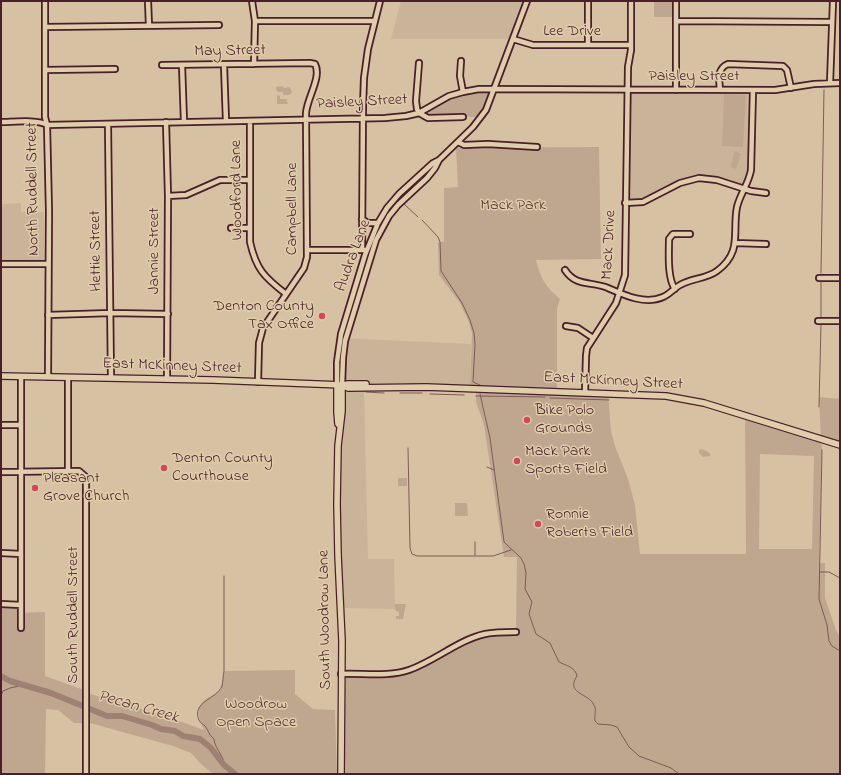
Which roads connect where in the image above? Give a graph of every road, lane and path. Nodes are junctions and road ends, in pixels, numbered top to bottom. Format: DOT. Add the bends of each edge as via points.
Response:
graph roads {
  1 [pos="45,1"];
  2 [pos="148,1"];
  3 [pos="252,1"];
  4 [pos="380,1"];
  5 [pos="527,1"];
  6 [pos="588,1"];
  7 [pos="631,1"];
  8 [pos="676,1"];
  9 [pos="833,1"];
  10 [pos="255,21"];
  11 [pos="375,21"];
  12 [pos="676,21"];
  13 [pos="832,22"];
  14 [pos="219,25"];
  15 [pos="149,26"];
  16 [pos="45,27"];
  17 [pos="513,39"];
  18 [pos="588,45"];
  19 [pos="631,45"];
  20 [pos="461,61"];
  21 [pos="298,63"];
  22 [pos="254,64"];
  23 [pos="419,64"];
  24 [pos="162,65"];
  25 [pos="182,65"];
  26 [pos="224,65"];
  27 [pos="115,69"];
  28 [pos="45,70"];
  29 [pos="830,83"];
  30 [pos="840,83"];
  31 [pos="791,88"];
  32 [pos="495,89"];
  33 [pos="628,89"];
  34 [pos="676,90"];
  35 [pos="720,90"];
  36 [pos="753,90"];
  37 [pos="463,92"];
  38 [pos="419,113"];
  39 [pos="463,117"];
  40 [pos="363,118"];
  41 [pos="306,119"];
  42 [pos="226,121"];
  43 [pos="250,121"];
  44 [pos="1,122"];
  45 [pos="166,122"];
  46 [pos="184,122"];
  47 [pos="108,124"];
  48 [pos="47,125"];
  49 [pos="458,142"];
  50 [pos="537,147"];
  51 [pos="439,160"];
  52 [pos="249,180"];
  53 [pos="411,183"];
  54 [pos="415,188"];
  55 [pos="745,189"];
  56 [pos="766,193"];
  57 [pos="168,196"];
  58 [pos="625,203"];
  59 [pos="362,219"];
  60 [pos="378,223"];
  61 [pos="231,228"];
  62 [pos="250,228"];
  63 [pos="690,234"];
  64 [pos="735,243"];
  65 [pos="766,244"];
  66 [pos="307,250"];
  67 [pos="367,251"];
  68 [pos="1,264"];
  69 [pos="48,264"];
  70 [pos="565,270"];
  71 [pos="818,278"];
  72 [pos="840,278"];
  73 [pos="675,289"];
  74 [pos="620,293"];
  75 [pos="286,294"];
  76 [pos="111,313"];
  77 [pos="168,314"];
  78 [pos="48,315"];
  79 [pos="818,321"];
  80 [pos="840,321"];
  81 [pos="566,326"];
  82 [pos="593,338"];
  83 [pos="1,376"];
  84 [pos="21,376"];
  85 [pos="48,377"];
  86 [pos="68,378"];
  87 [pos="111,378"];
  88 [pos="167,380"];
  89 [pos="258,382"];
  90 [pos="339,384"];
  91 [pos="585,393"];
  92 [pos="1,425"];
  93 [pos="21,425"];
  94 [pos="840,445"];
  95 [pos="68,471"];
  96 [pos="1,472"];
  97 [pos="21,472"];
  98 [pos="1,553"];
  99 [pos="21,554"];
  100 [pos="1,604"];
  101 [pos="21,605"];
  102 [pos="21,628"];
  103 [pos="516,632"];
  104 [pos="342,674"];
  105 [pos="86,774"];
  106 [pos="342,774"];
  1 -- 16 [label="street, North Ruddell Street"];
  2 -- 15 [label="street"];
  3 -- 10 [label="street"];
  4 -- 11 [label="street"];
  5 -- 17 [label="street, Audra Lane"];
  6 -- 18 [label="street"];
  7 -- 19 [label="street, Mack Drive"];
  8 -- 12 [label="street"];
  9 -- 13 [label="street"];
  10 -- 11 [label="street"];
  10 -- 22 [label="street"];
  11 -- 40 [label="street" via="365,71"];
  12 -- 13 [label="street"];
  12 -- 34 [label="street"];
  13 -- 29 [label="street"];
  14 -- 15 [label="street"];
  15 -- 16 [label="street"];
  16 -- 28 [label="street, North Ruddell Street"];
  17 -- 18 [label="street, Lee Drive" via="533,45"];
  17 -- 32 [label="street, Audra Lane"];
  18 -- 19 [label="street, Lee Drive"];
  19 -- 33 [label="street, Mack Drive"];
  20 -- 37 [label="street"];
  21 -- 22 [label="street, May Street"];
  21 -- 41 [label="street, Campbell Lane" via="314,64 317,71 306,107"];
  22 -- 26 [label="street, May Street"];
  23 -- 38 [label="street" via="416,101"];
  24 -- 25 [label="street, May Street"];
  25 -- 26 [label="street, May Street"];
  25 -- 46 [label="street"];
  26 -- 42 [label="street"];
  27 -- 28 [label="street"];
  28 -- 48 [label="street, North Ruddell Street"];
  29 -- 30 [label="street, Paisley Street"];
  29 -- 31 [label="street, Paisley Street"];
  31 -- 35 [label="street" via="787,70 783,66 728,64 720,71"];
  31 -- 36 [label="street, Paisley Street"];
  32 -- 33 [label="street, Paisley Street"];
  32 -- 37 [label="street, Paisley Street"];
  32 -- 49 [label="street, Audra Lane" via="482,117"];
  33 -- 34 [label="street, Paisley Street"];
  33 -- 58 [label="street, Mack Drive"];
  34 -- 35 [label="street, Paisley Street"];
  35 -- 36 [label="street, Paisley Street"];
  36 -- 55 [label="street" via="752,163"];
  37 -- 38 [label="street, Paisley Street" via="449,96"];
  38 -- 39 [label="street" via="428,118"];
  38 -- 40 [label="street, Paisley Street"];
  40 -- 41 [label="street, Paisley Street"];
  40 -- 59 [label="street"];
  41 -- 43 [label="street, Paisley Street"];
  41 -- 66 [label="street, Campbell Lane"];
  42 -- 43 [label="street, Paisley Street"];
  42 -- 46 [label="street, Paisley Street"];
  43 -- 52 [label="street, Woodford Lane"];
  44 -- 48 [label="street, Paisley Street" via="36,122"];
  45 -- 46 [label="street, Paisley Street"];
  45 -- 47 [label="street, Paisley Street"];
  45 -- 57 [label="street, Jannie Street"];
  47 -- 48 [label="street, Paisley Street"];
  47 -- 76 [label="street, Hettie Street"];
  48 -- 69 [label="street, North Ruddell Street"];
  49 -- 50 [label="street" via="464,145"];
  49 -- 51 [label="street, Audra Lane"];
  51 -- 53 [label="street, Audra Lane"];
  51 -- 54 [label="street, Audra Lane" via="427,178"];
  52 -- 57 [label="street" via="220,180 186,195"];
  52 -- 62 [label="street, Woodford Lane"];
  53 -- 54 [label="street"];
  53 -- 60 [label="street, Audra Lane" via="395,199"];
  54 -- 67 [label="street, Audra Lane" via="389,216"];
  55 -- 56 [label="street"];
  55 -- 58 [label="street" via="708,178 695,179 680,183 643,202"];
  55 -- 64 [label="street" via="737,209"];
  57 -- 77 [label="street, Jannie Street"];
  58 -- 74 [label="street, Mack Drive" via="626,265"];
  59 -- 60 [label="street" via="368,223"];
  59 -- 67 [label="street"];
  60 -- 67 [label="street, Audra Lane"];
  61 -- 62 [label="street"];
  62 -- 75 [label="street, Woodford Lane" via="254,257 262,272"];
  63 -- 73 [label="street" via="673,234 669,239 670,278"];
  64 -- 65 [label="street"];
  64 -- 73 [label="street" via="729,258 719,269"];
  66 -- 67 [label="street"];
  66 -- 75 [label="street, Campbell Lane" via="304,268"];
  67 -- 90 [label="street, Audra Lane" via="349,317 338,345"];
  68 -- 69 [label="street"];
  69 -- 78 [label="street, North Ruddell Street"];
  70 -- 74 [label="street" via="576,281 600,285"];
  71 -- 72 [label="street"];
  73 -- 74 [label="street" via="665,296 654,299 636,298"];
  74 -- 82 [label="street, Mack Drive" via="613,310"];
  75 -- 89 [label="street, Campbell Lane" via="267,320 260,335"];
  76 -- 77 [label="street"];
  76 -- 78 [label="street"];
  76 -- 87 [label="street, Hettie Street"];
  77 -- 88 [label="street, Jannie Street"];
  78 -- 85 [label="street, North Ruddell Street"];
  79 -- 80 [label="street"];
  81 -- 82 [label="street" via="580,328"];
  82 -- 91 [label="street, Mack Drive" via="586,352"];
  83 -- 84 [label="main road, East McKinney Street"];
  84 -- 85 [label="main road, East McKinney Street"];
  84 -- 93 [label="street"];
  85 -- 86 [label="main road, East McKinney Street"];
  86 -- 87 [label="main road, East McKinney Street"];
  86 -- 95 [label="street"];
  87 -- 88 [label="main road, East McKinney Street"];
  88 -- 89 [label="main road, East McKinney Street"];
  89 -- 90 [label="main road, East McKinney Street"];
  90 -- 91 [label="main road, East McKinney Street"];
  90 -- 104 [label="main road, South Woodrow Lane" via="338,555"];
  91 -- 94 [label="main road, East McKinney Street" via="686,398"];
  92 -- 93 [label="street"];
  93 -- 97 [label="street"];
  95 -- 97 [label="street"];
  95 -- 105 [label="street, South Ruddell Street" via="82,473 87,480"];
  96 -- 97 [label="street"];
  97 -- 99 [label="street"];
  98 -- 99 [label="street"];
  99 -- 101 [label="street"];
  100 -- 101 [label="street"];
  101 -- 102 [label="street"];
  103 -- 104 [label="street" via="492,633 477,637 404,672"];
  104 -- 106 [label="main road, South Woodrow Lane"];
}
